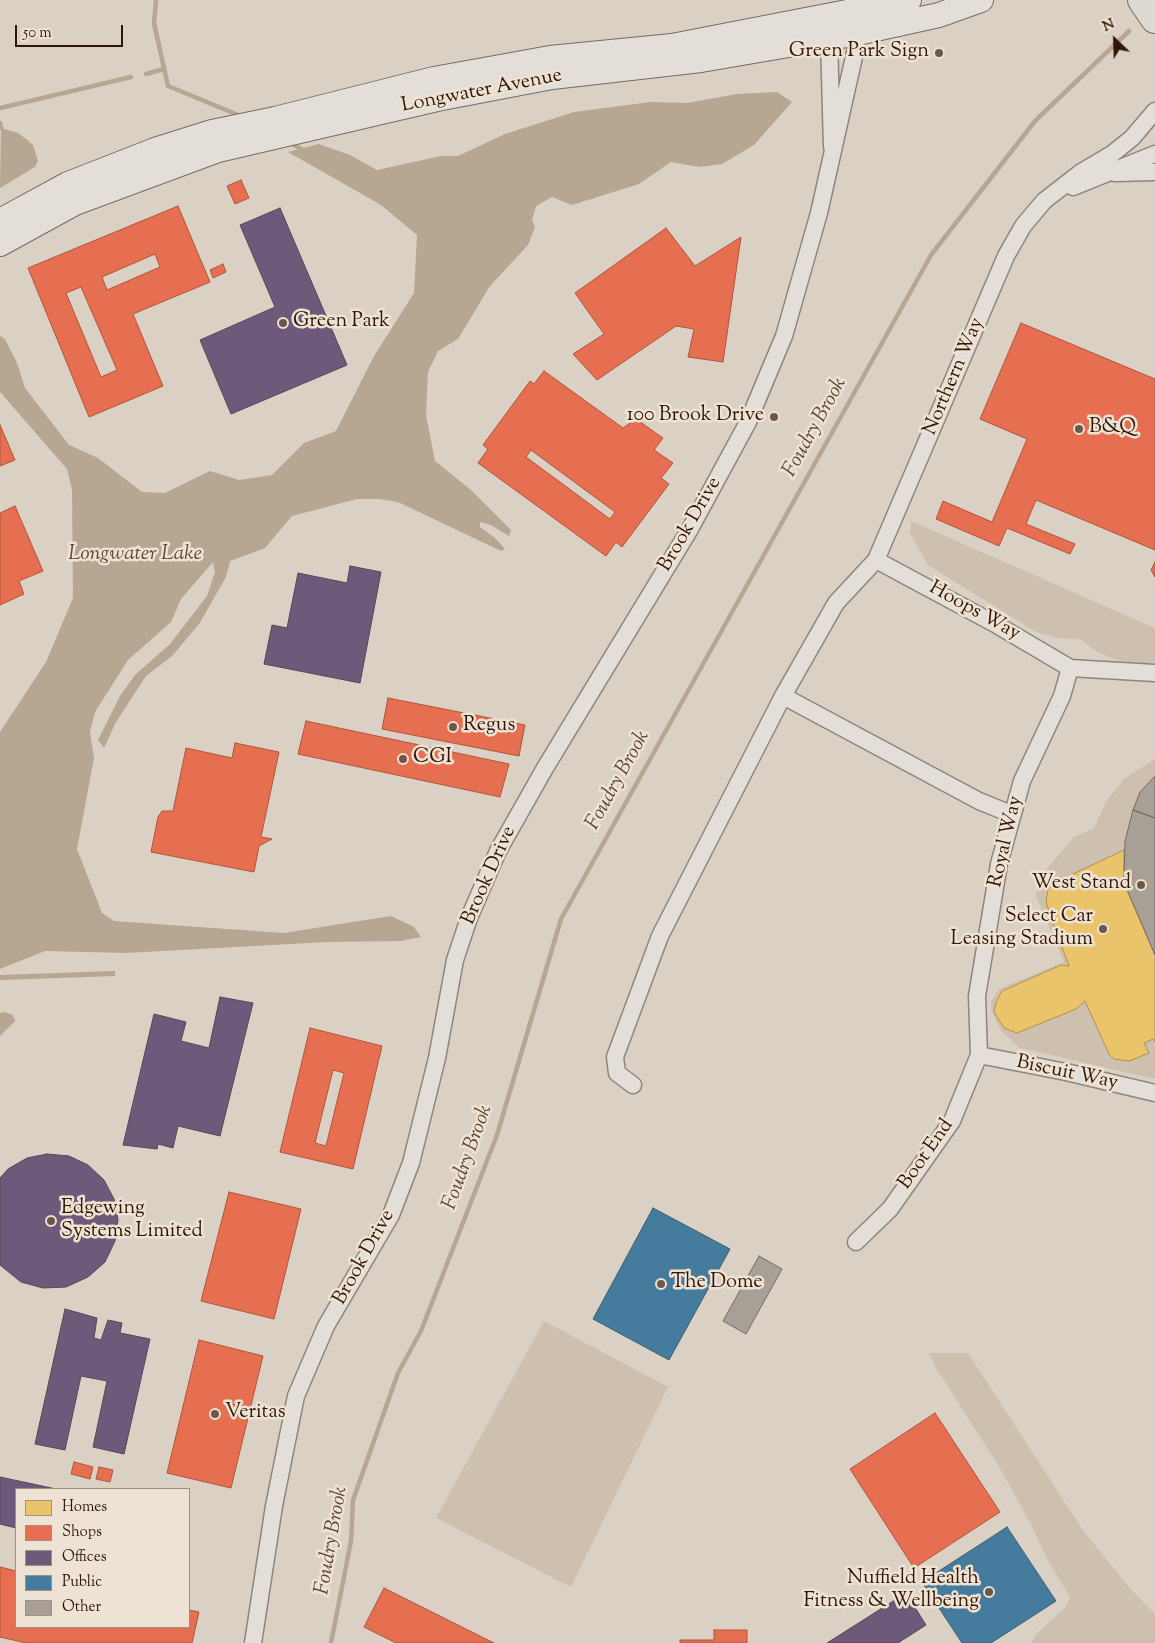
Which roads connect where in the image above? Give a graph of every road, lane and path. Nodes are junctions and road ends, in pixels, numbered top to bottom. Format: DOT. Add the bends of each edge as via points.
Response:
graph roads {
  1 [pos="909,0"];
  2 [pos="981,0"];
  3 [pos="1142,0"];
  4 [pos="836,16"];
  5 [pos="1155,19"];
  6 [pos="853,34"];
  7 [pos="828,39"];
  8 [pos="1155,111"];
  9 [pos="832,147"];
  10 [pos="1155,154"];
  11 [pos="1155,172"];
  12 [pos="1108,173"];
  13 [pos="1044,201"];
  14 [pos="0,221"];
  15 [pos="0,244"];
  16 [pos="876,560"];
  17 [pos="1070,668"];
  18 [pos="1155,673"];
  19 [pos="783,696"];
  20 [pos="1011,814"];
  21 [pos="979,1055"];
  22 [pos="633,1085"];
  23 [pos="1155,1094"];
  24 [pos="856,1242"];
  25 [pos="253,1643"];
  1 -- 4 [label="street, Longwater Avenue"];
  2 -- 6 [label="street, Longwater Avenue" via="939,15"];
  3 -- 5 [label="highway"];
  4 -- 6 [label="street"];
  4 -- 7 [label="street, Brook Drive"];
  4 -- 14 [label="street, Longwater Avenue" via="672,46 550,58 434,79 212,132 68,184"];
  6 -- 7 [label="street, Longwater Avenue"];
  6 -- 9 [label="street, Brook Drive" via="856,48"];
  7 -- 9 [label="street, Brook Drive"];
  7 -- 15 [label="street, Longwater Avenue" via="701,60 552,77 437,99 254,142 193,158 75,203"];
  8 -- 13 [label="street, Northern Way" via="1132,138"];
  9 -- 25 [label="street, Brook Drive" via="811,245 784,336 748,422 685,537 544,768 498,850 469,918 456,960 437,1058 411,1163 391,1215 326,1326 296,1396 274,1506"];
  10 -- 12 [label="street, Northern Way"];
  11 -- 12 [label="street, Northern Way"];
  12 -- 13 [label="street, Northern Way"];
  13 -- 16 [label="street, Northern Way" via="1023,226 1006,256"];
  16 -- 17 [label="street, Hoops Way" via="998,625"];
  16 -- 19 [label="street, Northern Way" via="836,603"];
  17 -- 18 [label="street"];
  17 -- 20 [label="street, Royal Way" via="1062,696 1022,781"];
  19 -- 20 [label="street" via="979,801"];
  19 -- 22 [label="street, Northern Way" via="675,905 647,968 615,1057 617,1073"];
  20 -- 21 [label="street, Royal Way" via="999,864 977,996"];
  21 -- 23 [label="street, Biscuit Way"];
  21 -- 24 [label="street, Boot End" via="952,1121 890,1209"];
}
